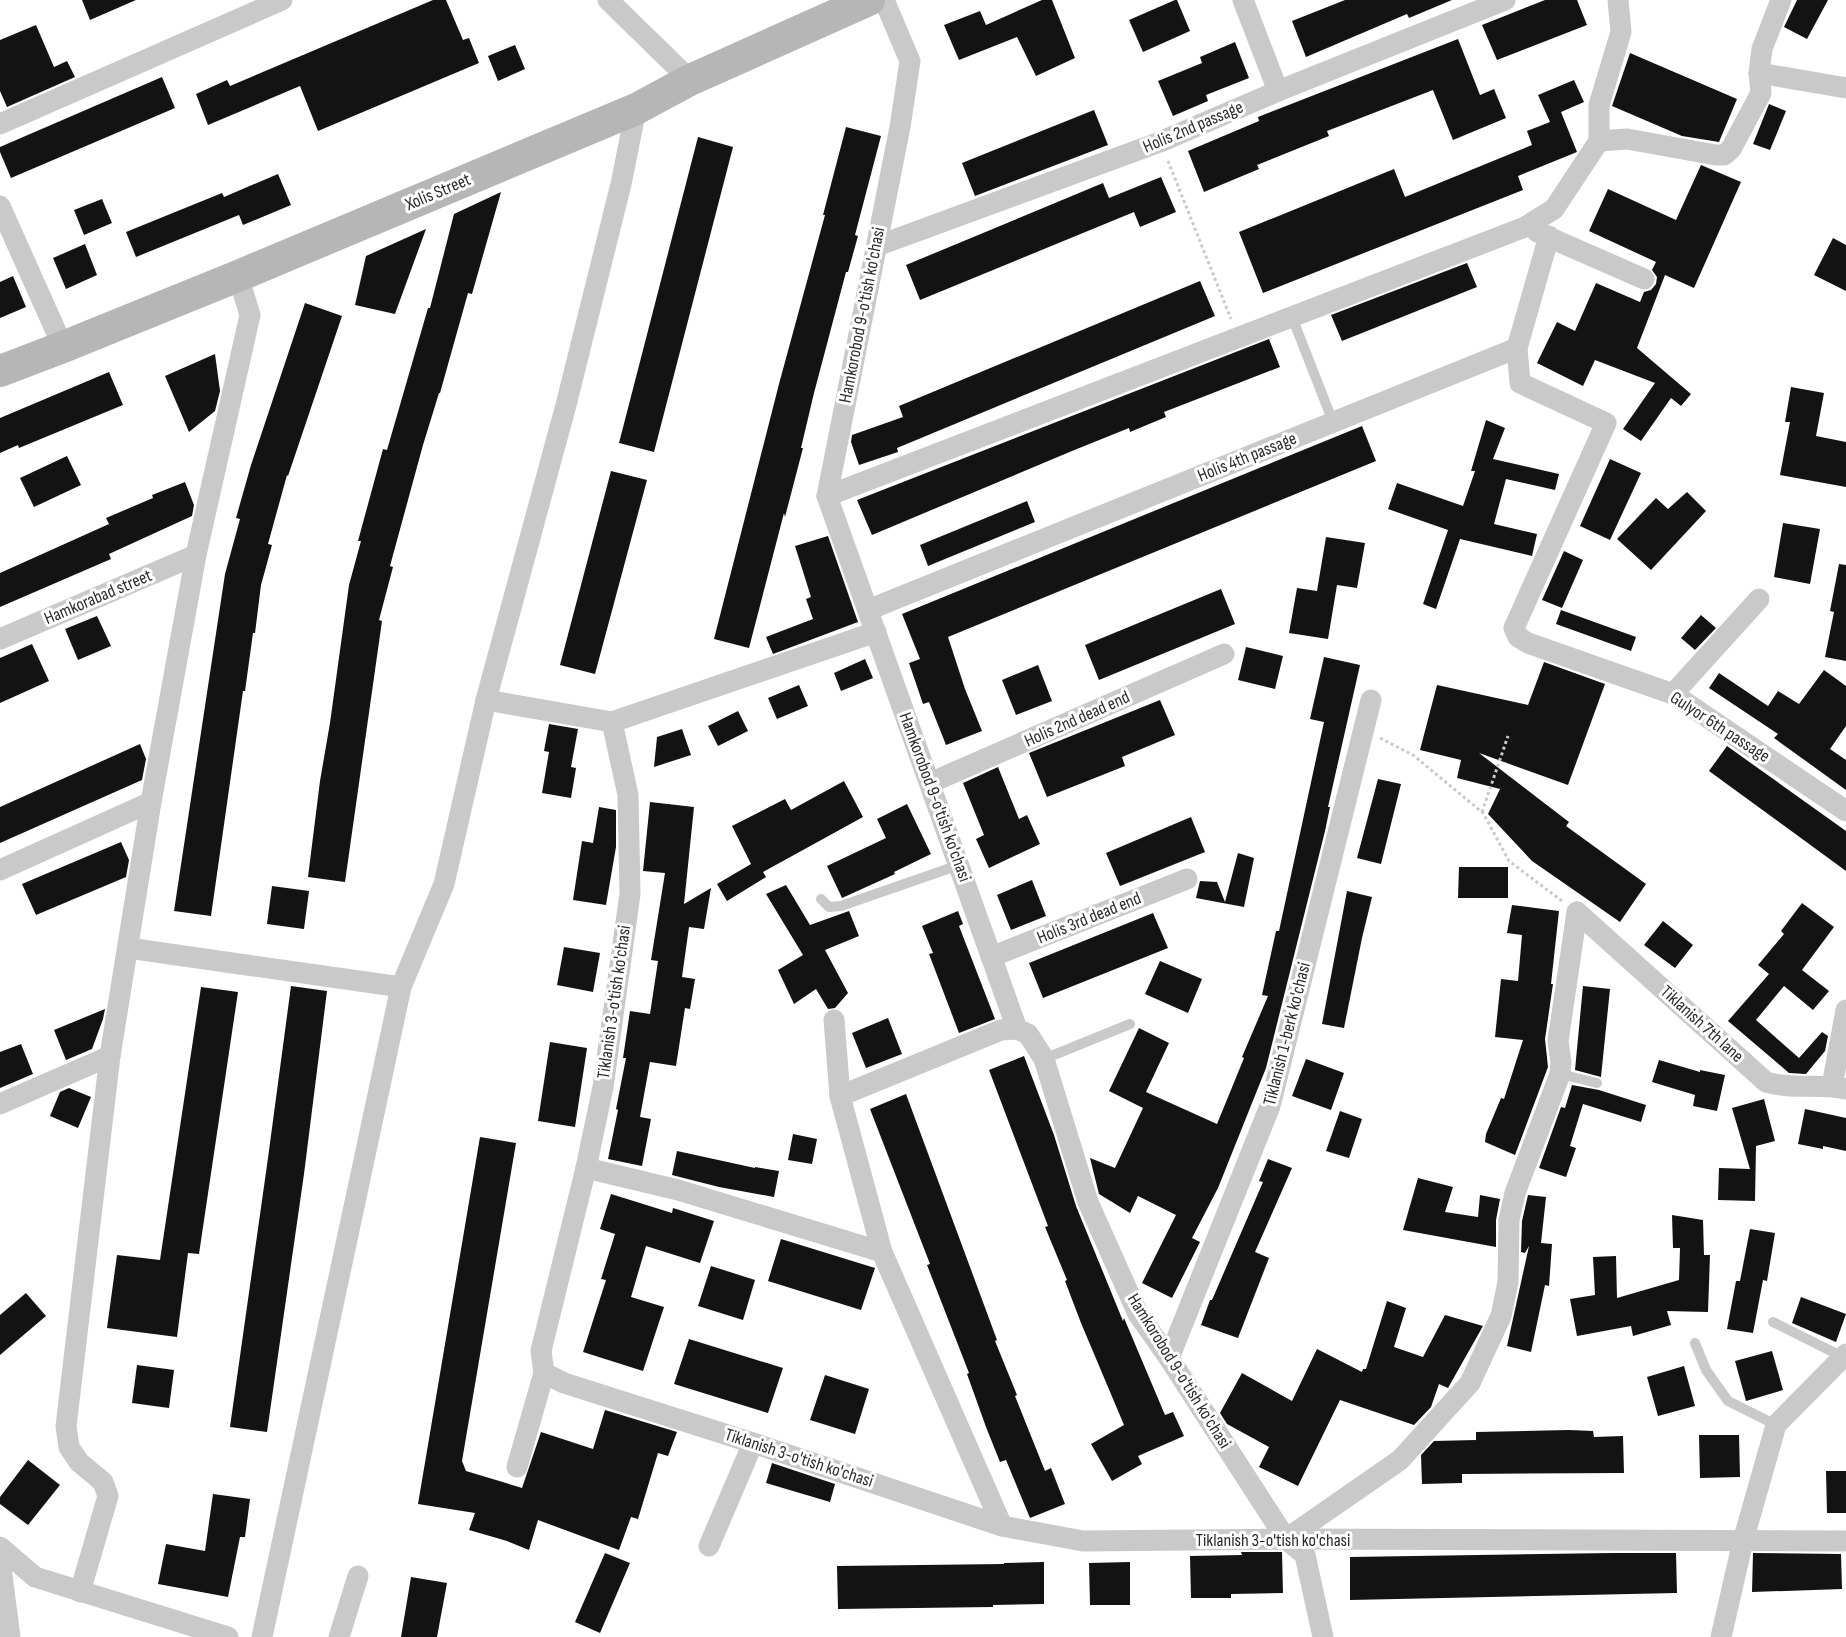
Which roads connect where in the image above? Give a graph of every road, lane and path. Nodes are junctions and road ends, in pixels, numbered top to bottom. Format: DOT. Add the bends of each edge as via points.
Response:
graph roads {
  1 [pos="282,0"];
  2 [pos="608,0"];
  3 [pos="884,0"];
  4 [pos="1243,0"];
  5 [pos="1505,0"];
  6 [pos="1618,0"];
  7 [pos="1781,0"];
  8 [pos="852,4"];
  9 [pos="1759,73"];
  10 [pos="690,80"];
  11 [pos="1846,88"];
  12 [pos="1278,91"];
  13 [pos="636,109"];
  14 [pos="0,124"];
  15 [pos="1599,141"];
  16 [pos="1160,142"];
  17 [pos="0,206"];
  18 [pos="1525,227"];
  19 [pos="1549,236"];
  20 [pos="877,246"];
  21 [pos="238,276"];
  22 [pos="1644,279"];
  23 [pos="1292,317"];
  24 [pos="1239,337"];
  25 [pos="63,347"];
  26 [pos="1517,348"];
  27 [pos="0,371"];
  28 [pos="1334,422"];
  29 [pos="827,496"];
  30 [pos="196,555"];
  31 [pos="1759,599"];
  32 [pos="868,609"];
  33 [pos="876,633"];
  34 [pos="0,639"];
  35 [pos="1224,654"];
  36 [pos="1673,694"];
  37 [pos="486,700"];
  38 [pos="1371,700"];
  39 [pos="612,722"];
  40 [pos="1364,731"];
  41 [pos="1508,736"];
  42 [pos="930,783"];
  43 [pos="151,802"];
  44 [pos="1846,811"];
  45 [pos="1482,812"];
  46 [pos="959,865"];
  47 [pos="0,870"];
  48 [pos="1187,879"];
  49 [pos="821,899"];
  50 [pos="1577,912"];
  51 [pos="128,948"];
  52 [pos="992,957"];
  53 [pos="401,987"];
  54 [pos="1846,1010"];
  55 [pos="834,1020"];
  56 [pos="1130,1024"];
  57 [pos="1017,1029"];
  58 [pos="110,1056"];
  59 [pos="1044,1059"];
  60 [pos="1560,1074"];
  61 [pos="1597,1083"];
  62 [pos="1839,1088"];
  63 [pos="840,1096"];
  64 [pos="0,1104"];
  65 [pos="586,1168"];
  66 [pos="882,1252"];
  67 [pos="1773,1322"];
  68 [pos="1695,1343"];
  69 [pos="1845,1356"];
  70 [pos="1169,1358"];
  71 [pos="544,1373"];
  72 [pos="1776,1425"];
  73 [pos="753,1443"];
  74 [pos="517,1467"];
  75 [pos="1002,1526"];
  76 [pos="1286,1539"];
  77 [pos="1743,1541"];
  78 [pos="1846,1541"];
  79 [pos="0,1546"];
  80 [pos="709,1546"];
  81 [pos="0,1560"];
  82 [pos="358,1576"];
  83 [pos="80,1592"];
  84 [pos="10,1637"];
  85 [pos="228,1637"];
  86 [pos="262,1637"];
  87 [pos="339,1637"];
  88 [pos="1323,1637"];
  89 [pos="1721,1637"];
  1 -- 14 [label="street"];
  2 -- 10 [label="street"];
  3 -- 20 [label="street, Hamkorobod 9-o'tish ko'chasi" via="910,61"];
  4 -- 12 [label="street"];
  5 -- 12 [label="street, Holis 2nd passage"];
  6 -- 15 [label="street" via="1621,32 1599,105"];
  7 -- 9 [label="street" via="1762,49"];
  8 -- 10 [label="street, Xolis Street"];
  9 -- 11 [label="street"];
  9 -- 15 [label="street" via="1761,93 1731,149 1724,154 1627,139"];
  10 -- 13 [label="street, Xolis Street"];
  12 -- 16 [label="street, Holis 2nd passage"];
  13 -- 21 [label="street, Xolis Street"];
  13 -- 37 [label="street" via="566,405"];
  15 -- 18 [label="street" via="1554,209"];
  16 -- 20 [label="street, Holis 2nd passage"];
  16 -- 24 [label="path"];
  17 -- 25 [label="street"];
  18 -- 19 [label="street"];
  18 -- 23 [label="street"];
  19 -- 22 [label="street"];
  19 -- 26 [label="street"];
  20 -- 29 [label="street, Hamkorobod 9-o'tish ko'chasi"];
  21 -- 25 [label="street, Xolis Street"];
  21 -- 30 [label="street" via="250,315"];
  23 -- 24 [label="street"];
  23 -- 28 [label="lane"];
  24 -- 29 [label="street"];
  25 -- 27 [label="street, Xolis Street"];
  26 -- 28 [label="street, Holis 4th passage"];
  26 -- 36 [label="street, Gulyor 6th passage" via="1520,383 1606,423 1514,628 1518,637"];
  28 -- 32 [label="street, Holis 4th passage"];
  29 -- 32 [label="street, Hamkorobod 9-o'tish ko'chasi"];
  30 -- 34 [label="street, Hamkorabad street"];
  30 -- 43 [label="street"];
  31 -- 36 [label="street"];
  32 -- 33 [label="street, Hamkorobod 9-o'tish ko'chasi"];
  33 -- 39 [label="street"];
  33 -- 42 [label="street, Hamkorobod 9-o'tish ko'chasi"];
  35 -- 42 [label="street, Holis 2nd dead end"];
  36 -- 44 [label="street, Gulyor 6th passage"];
  37 -- 39 [label="street"];
  37 -- 53 [label="street" via="444,884"];
  38 -- 40 [label="street, Tiklanish 1-berk ko'chasi"];
  39 -- 65 [label="street, Tiklanish 3-o'tish ko'chasi" via="628,795 630,894 603,1087"];
  40 -- 45 [label="path" via="1413,755"];
  40 -- 70 [label="street, Tiklanish 1-berk ko'chasi" via="1270,1106"];
  41 -- 45 [label="path"];
  42 -- 46 [label="street, Hamkorobod 9-o'tish ko'chasi"];
  43 -- 47 [label="street"];
  43 -- 51 [label="street"];
  45 -- 50 [label="path" via="1509,861"];
  46 -- 49 [label="lane" via="841,906 829,907"];
  46 -- 52 [label="street, Hamkorobod 9-o'tish ko'chasi"];
  48 -- 52 [label="street, Holis 3rd dead end"];
  50 -- 60 [label="street" via="1558,1041"];
  50 -- 62 [label="street, Tiklanish 7th lane" via="1766,1082"];
  51 -- 53 [label="street"];
  51 -- 58 [label="street"];
  52 -- 57 [label="street, Hamkorobod 9-o'tish ko'chasi"];
  53 -- 86 [label="street"];
  54 -- 62 [label="street"];
  55 -- 63 [label="street"];
  56 -- 59 [label="lane"];
  57 -- 59 [label="street, Hamkorobod 9-o'tish ko'chasi" via="1028,1034"];
  57 -- 63 [label="street" via="1001,1030"];
  58 -- 64 [label="street"];
  58 -- 83 [label="street" via="66,1426 69,1447 79,1462 103,1482 108,1496"];
  59 -- 70 [label="street, Hamkorobod 9-o'tish ko'chasi" via="1088,1202 1138,1314"];
  60 -- 61 [label="lane"];
  60 -- 76 [label="street" via="1515,1194 1509,1220 1508,1282 1502,1316 1470,1383 1400,1460"];
  63 -- 66 [label="street"];
  65 -- 66 [label="street" via="678,1190"];
  65 -- 71 [label="street, Tiklanish 3-o'tish ko'chasi" via="541,1352"];
  66 -- 75 [label="street"];
  67 -- 69 [label="lane"];
  68 -- 72 [label="lane" via="1706,1370 1728,1401"];
  69 -- 72 [label="street"];
  70 -- 76 [label="street, Hamkorobod 9-o'tish ko'chasi"];
  71 -- 73 [label="street, Tiklanish 3-o'tish ko'chasi" via="564,1383"];
  71 -- 74 [label="street"];
  72 -- 77 [label="street"];
  73 -- 75 [label="street, Tiklanish 3-o'tish ko'chasi"];
  73 -- 80 [label="street"];
  75 -- 76 [label="street, Tiklanish 3-o'tish ko'chasi" via="1083,1540"];
  76 -- 77 [label="street, Tiklanish 3-o'tish ko'chasi"];
  76 -- 88 [label="street, Hamkorobod 9-o'tish ko'chasi" via="1305,1555"];
  77 -- 78 [label="street, Tiklanish 3-o'tish ko'chasi"];
  77 -- 89 [label="street"];
  79 -- 83 [label="street" via="35,1577"];
  81 -- 84 [label="street"];
  82 -- 87 [label="street"];
  83 -- 85 [label="street"];
}
